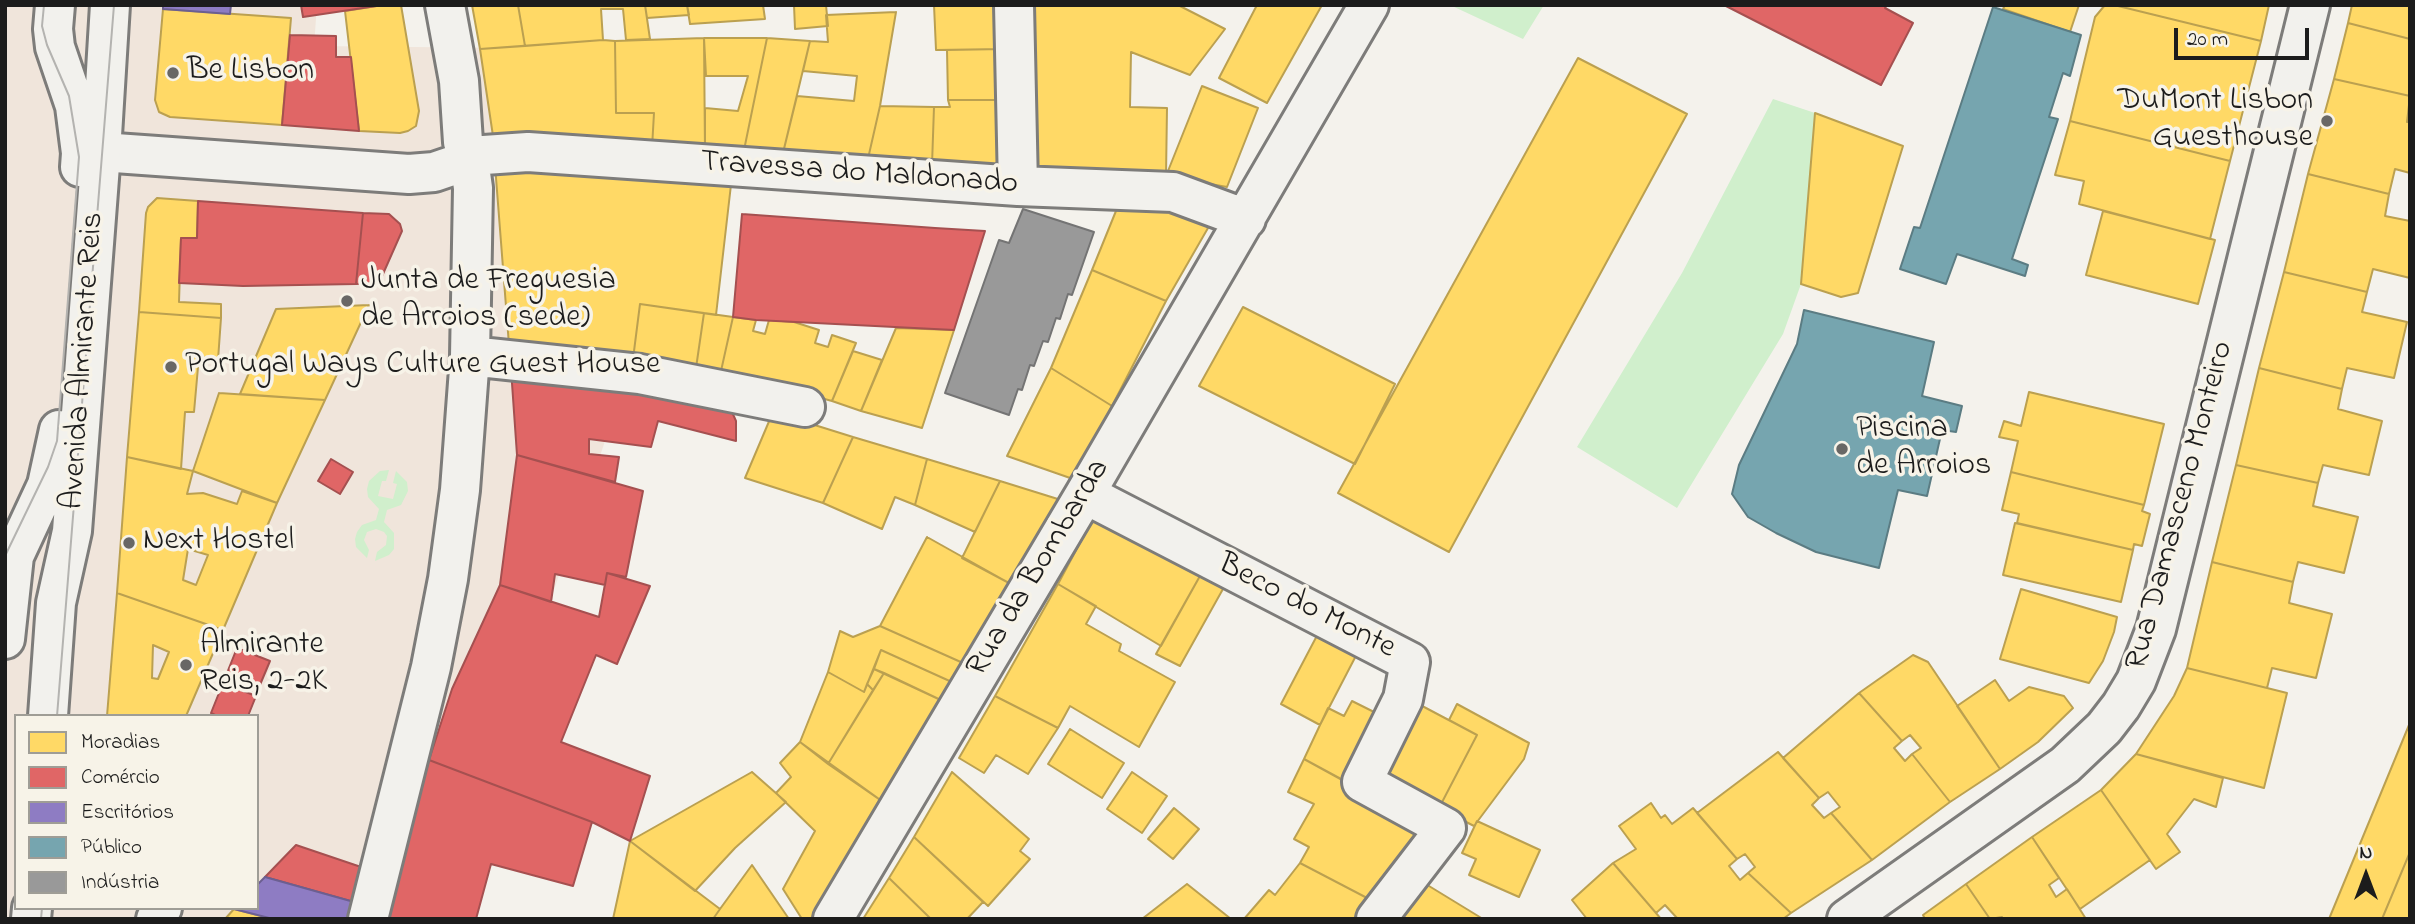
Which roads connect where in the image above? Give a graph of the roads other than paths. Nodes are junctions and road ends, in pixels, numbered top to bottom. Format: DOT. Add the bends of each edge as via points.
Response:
graph roads {
  1 [pos="55,5"];
  2 [pos="110,5"];
  3 [pos="445,5"];
  4 [pos="1014,5"];
  5 [pos="1369,5"];
  6 [pos="2310,5"];
  7 [pos="101,152"];
  8 [pos="469,159"];
  9 [pos="1018,186"];
  10 [pos="1246,219"];
  11 [pos="470,356"];
  12 [pos="805,407"];
  13 [pos="1085,494"];
  14 [pos="5,639"];
  15 [pos="47,714"];
  16 [pos="369,914"];
  17 [pos="833,919"];
  18 [pos="1376,919"];
  19 [pos="1847,919"];
  1 -- 14 [label="street, Avenida Almirante Reis" via="55,47 75,106 79,180 58,442 47,485 14,556"];
  2 -- 7 [label="street, Avenida Almirante Reis"];
  3 -- 8 [label="street"];
  4 -- 9 [label="street"];
  5 -- 10 [label="street, Rua da Bombarda"];
  6 -- 19 [label="street, Rua Damasceno Monteiro" via="2156,629 2136,681 2104,728 2064,765"];
  7 -- 8 [label="street, Travessa do Maldonado" via="409,174 434,172"];
  7 -- 15 [label="street, Avenida Almirante Reis" via="72,531 57,603"];
  8 -- 9 [label="street, Travessa do Maldonado" via="497,152 528,152"];
  8 -- 11 [label="street" via="473,188"];
  9 -- 10 [label="street, Travessa do Maldonado" via="1173,192"];
  10 -- 13 [label="street, Rua da Bombarda"];
  11 -- 12 [label="street" via="640,374"];
  11 -- 16 [label="street" via="448,579 431,667"];
  13 -- 17 [label="street, Rua da Bombarda"];
  13 -- 18 [label="street, Beco do Monte" via="1410,662 1403,699 1362,782 1446,828"];
}
